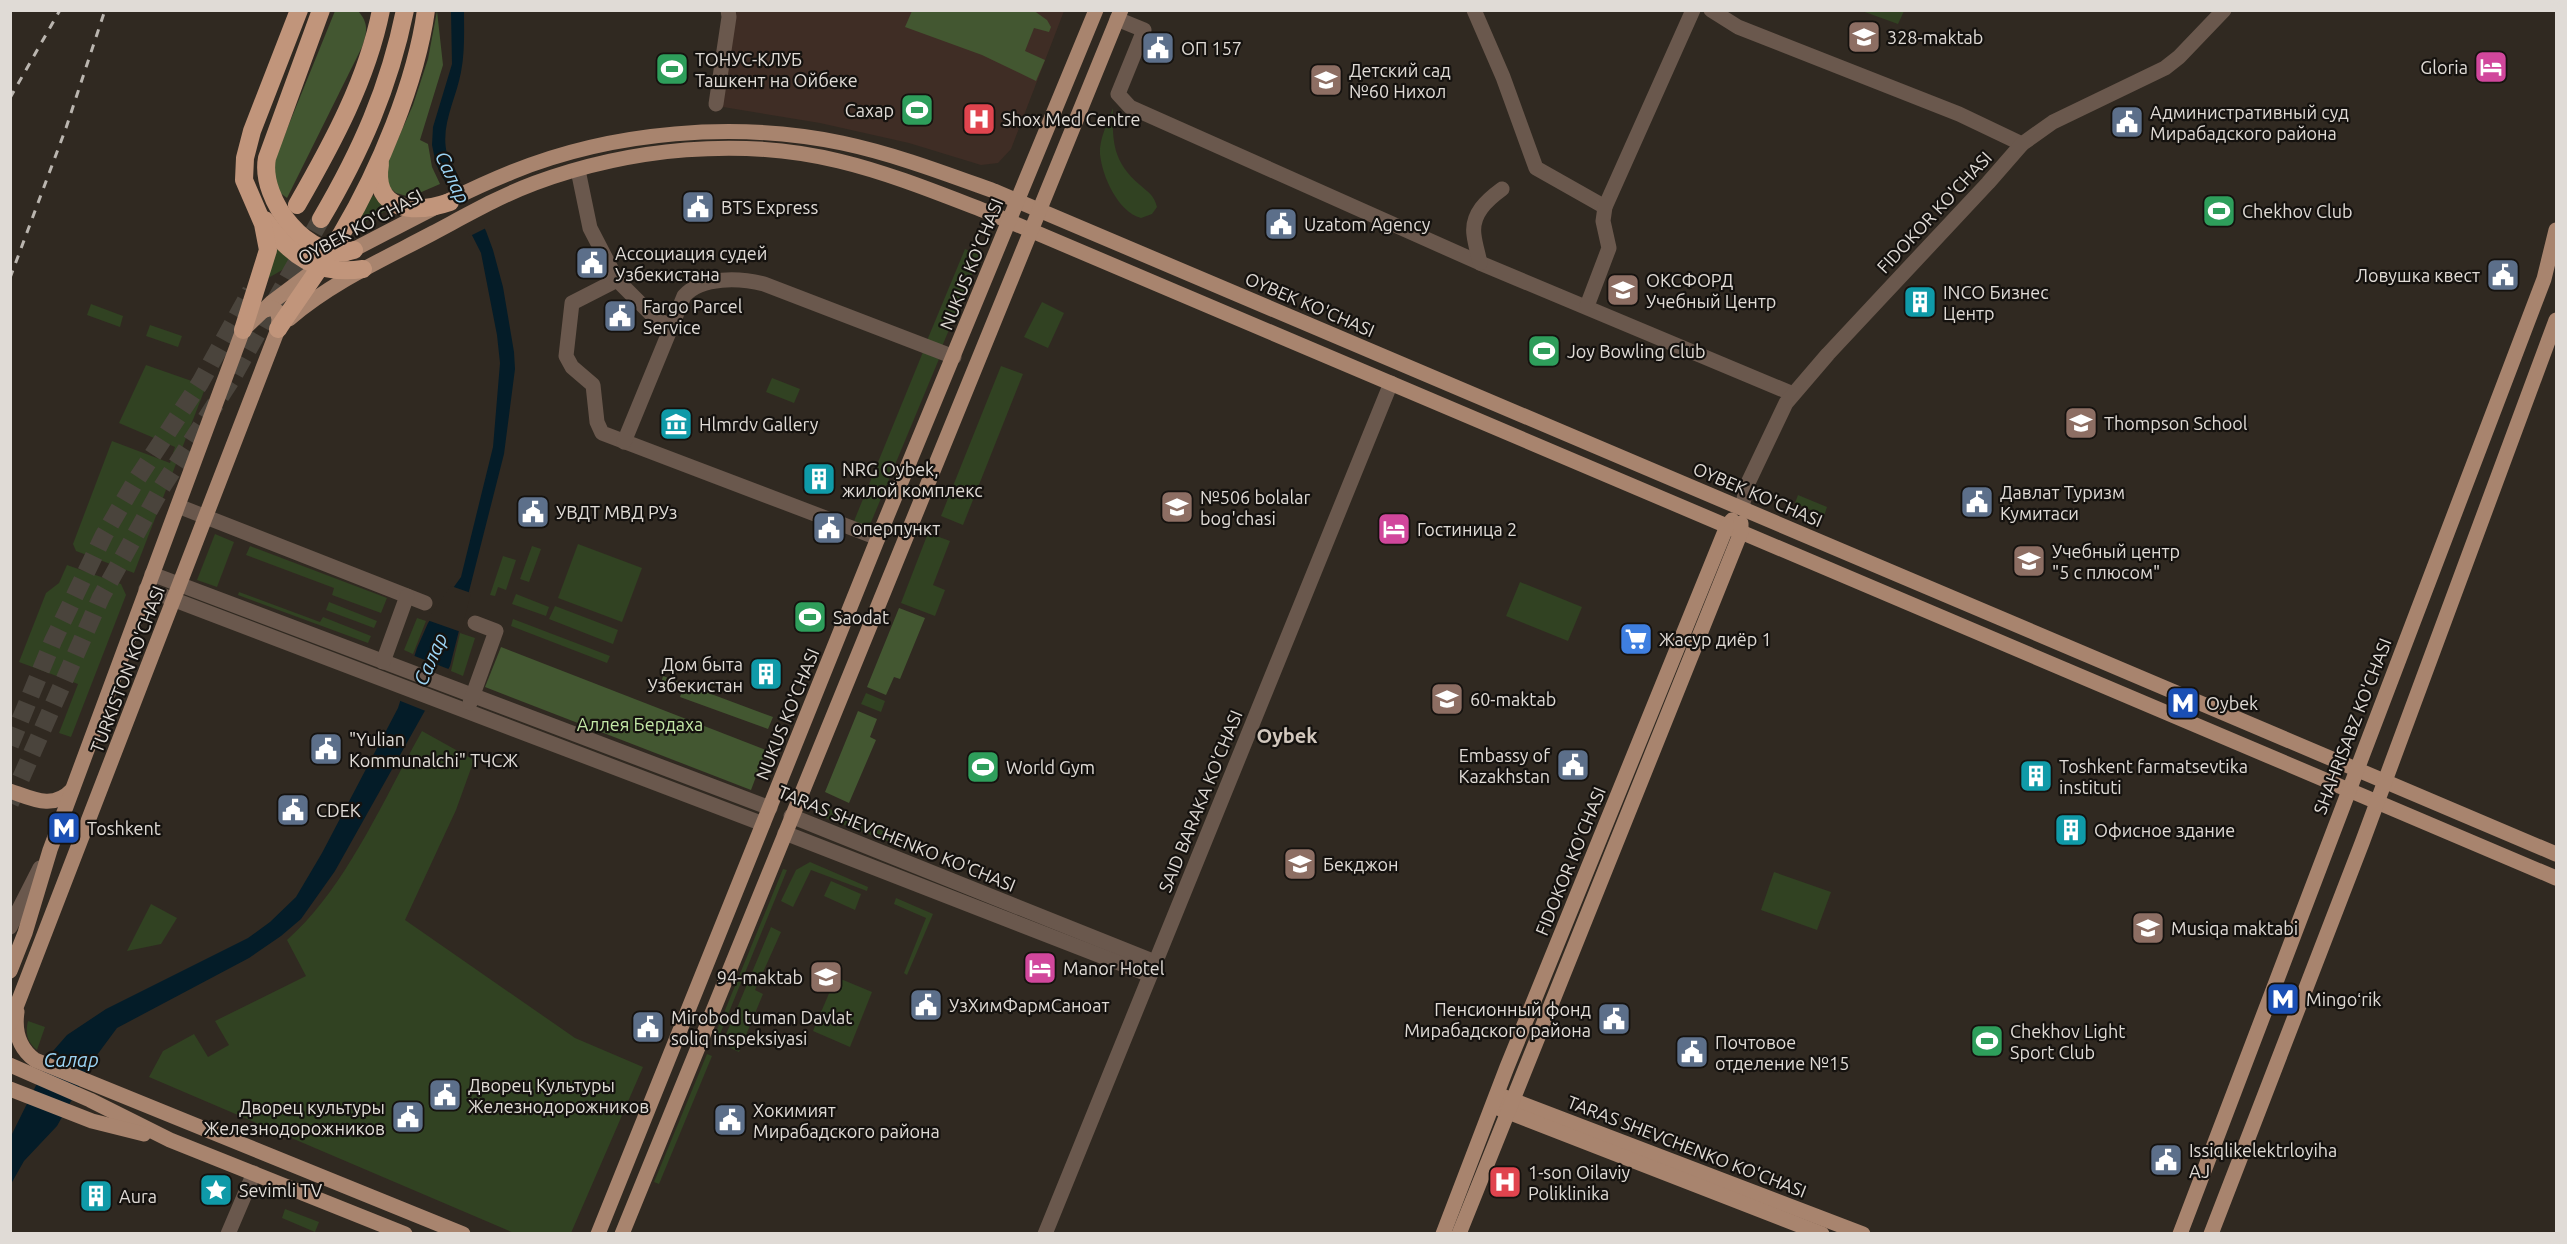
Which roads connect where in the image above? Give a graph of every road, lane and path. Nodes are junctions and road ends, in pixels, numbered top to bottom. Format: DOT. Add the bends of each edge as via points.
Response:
graph roads {
  1 [pos="298,10"];
  2 [pos="321,10"];
  3 [pos="366,10"];
  4 [pos="381,10"];
  5 [pos="405,10"];
  6 [pos="426,10"];
  7 [pos="728,10"];
  8 [pos="1096,10"];
  9 [pos="1474,10"];
  10 [pos="1693,10"];
  11 [pos="1711,10"];
  12 [pos="2224,10"];
  13 [pos="1119,15"];
  14 [pos="372,48"];
  15 [pos="716,104"];
  16 [pos="387,138"];
  17 [pos="2022,144"];
  18 [pos="578,170"];
  19 [pos="1503,189"];
  20 [pos="1018,201"];
  21 [pos="450,202"];
  22 [pos="297,205"];
  23 [pos="1605,207"];
  24 [pos="257,209"];
  25 [pos="1039,210"];
  26 [pos="321,219"];
  27 [pos="1010,222"];
  28 [pos="1030,230"];
  29 [pos="2556,230"];
  30 [pos="354,250"];
  31 [pos="324,260"];
  32 [pos="1479,263"];
  33 [pos="363,269"];
  34 [pos="616,280"];
  35 [pos="1587,306"];
  36 [pos="262,311"];
  37 [pos="2556,320"];
  38 [pos="671,326"];
  39 [pos="278,329"];
  40 [pos="243,330"];
  41 [pos="954,357"];
  42 [pos="1391,383"];
  43 [pos="1793,394"];
  44 [pos="624,442"];
  45 [pos="178,506"];
  46 [pos="1742,508"];
  47 [pos="205,517"];
  48 [pos="1734,529"];
  49 [pos="878,538"];
  50 [pos="149,581"];
  51 [pos="180,585"];
  52 [pos="407,596"];
  53 [pos="174,600"];
  54 [pos="425,603"];
  55 [pos="476,623"];
  56 [pos="383,662"];
  57 [pos="467,693"];
  58 [pos="461,709"];
  59 [pos="2356,769"];
  60 [pos="2385,782"];
  61 [pos="72,790"];
  62 [pos="2348,790"];
  63 [pos="10,791"];
  64 [pos="2378,802"];
  65 [pos="770,808"];
  66 [pos="791,816"];
  67 [pos="763,824"];
  68 [pos="785,833"];
  69 [pos="50,849"];
  70 [pos="2556,854"];
  71 [pos="2556,878"];
  72 [pos="10,927"];
  73 [pos="1152,969"];
  74 [pos="10,971"];
  75 [pos="14,1016"];
  76 [pos="10,1065"];
  77 [pos="17,1091"];
  78 [pos="1494,1100"];
  79 [pos="1509,1106"];
  80 [pos="170,1140"];
  81 [pos="262,1153"];
  82 [pos="254,1173"];
  83 [pos="228,1233"];
  84 [pos="405,1233"];
  85 [pos="463,1233"];
  86 [pos="598,1233"];
  87 [pos="622,1233"];
  88 [pos="1045,1233"];
  89 [pos="1443,1233"];
  90 [pos="1459,1233"];
  91 [pos="1822,1233"];
  92 [pos="1863,1233"];
  93 [pos="2180,1233"];
  94 [pos="2211,1233"];
  1 -- 24 [label="highway" via="245,158 244,180"];
  2 -- 31 [label="highway" via="265,173 293,227"];
  3 -- 14 [label="highway" via="371,21"];
  4 -- 14 [label="highway"];
  5 -- 26 [label="highway" via="378,109"];
  6 -- 16 [label="highway" via="412,74"];
  7 -- 15 [label="street"];
  8 -- 20 [label="main road, NUKUS KO'CHASI"];
  9 -- 23 [label="street" via="1536,168"];
  10 -- 23 [label="street"];
  11 -- 17 [label="street" via="1738,27 1959,114"];
  12 -- 17 [label="street, FIDOKOR KO'CHASI" via="2165,68 2053,122"];
  13 -- 25 [label="main road"];
  13 -- 32 [label="street" via="1144,30 1118,94 1130,107"];
  14 -- 22 [label="highway" via="346,112"];
  16 -- 21 [label="highway" via="378,178 388,199 415,209"];
  16 -- 31 [label="highway" via="361,197"];
  17 -- 43 [label="street, FIDOKOR KO'CHASI"];
  18 -- 27 [label="main road" via="677,151 793,152 878,171"];
  18 -- 33 [label="main road" via="535,183"];
  18 -- 34 [label="street" via="590,228"];
  19 -- 32 [label="street" via="1486,200 1474,227"];
  20 -- 21 [label="main road, OYBEK KO'CHASI" via="873,150 819,139 747,133 675,135 605,146 522,168"];
  20 -- 25 [label="main road, OYBEK KO'CHASI"];
  20 -- 27 [label="main road, NUKUS KO'CHASI"];
  21 -- 30 [label="main road, OYBEK KO'CHASI"];
  23 -- 35 [label="street" via="1603,221 1609,248"];
  24 -- 31 [label="highway" via="284,243 304,260"];
  24 -- 40 [label="highway" via="268,250"];
  25 -- 28 [label="main road"];
  25 -- 46 [label="main road, OYBEK KO'CHASI"];
  27 -- 28 [label="main road"];
  27 -- 41 [label="main road, NUKUS KO'CHASI"];
  28 -- 42 [label="main road"];
  28 -- 66 [label="main road"];
  29 -- 59 [label="main road, SHAHRISABZ KO'CHASI" via="2544,279"];
  30 -- 31 [label="highway"];
  31 -- 33 [label="highway" via="340,271"];
  31 -- 36 [label="main road, OYBEK KO'CHASI"];
  31 -- 39 [label="highway"];
  32 -- 35 [label="street"];
  33 -- 39 [label="main road" via="308,304"];
  34 -- 38 [label="street" via="656,319"];
  34 -- 44 [label="street" via="572,303 566,356 572,367 593,385 600,430"];
  35 -- 43 [label="street"];
  36 -- 39 [label="main road" via="277,311"];
  36 -- 40 [label="main road, OYBEK KO'CHASI"];
  37 -- 60 [label="main road"];
  38 -- 41 [label="street" via="684,296 693,288 721,281 752,281"];
  38 -- 44 [label="street"];
  39 -- 47 [label="main road, TURKISTON KO'CHASI"];
  40 -- 45 [label="main road, TURKISTON KO'CHASI"];
  41 -- 49 [label="main road, NUKUS KO'CHASI"];
  42 -- 48 [label="main road"];
  42 -- 73 [label="street, SAID BARAKA KO'CHASI"];
  43 -- 46 [label="street, FIDOKOR KO'CHASI" via="1747,485"];
  44 -- 49 [label="street"];
  45 -- 47 [label="street"];
  45 -- 50 [label="main road, TURKISTON KO'CHASI"];
  46 -- 48 [label="main road, FIDOKOR KO'CHASI"];
  46 -- 59 [label="main road, OYBEK KO'CHASI"];
  47 -- 51 [label="main road, TURKISTON KO'CHASI"];
  47 -- 52 [label="street"];
  48 -- 62 [label="main road"];
  48 -- 78 [label="main road, FIDOKOR KO'CHASI"];
  48 -- 79 [label="main road, FIDOKOR KO'CHASI"];
  49 -- 65 [label="main road, NUKUS KO'CHASI"];
  50 -- 51 [label="street, TARAS SHEVCHENKO KO'CHASI"];
  50 -- 53 [label="street, TARAS SHEVCHENKO KO'CHASI"];
  50 -- 61 [label="main road, TURKISTON KO'CHASI"];
  51 -- 53 [label="main road, TURKISTON KO'CHASI"];
  51 -- 56 [label="street, TARAS SHEVCHENKO KO'CHASI"];
  52 -- 54 [label="street"];
  52 -- 56 [label="street"];
  53 -- 58 [label="street, TARAS SHEVCHENKO KO'CHASI"];
  53 -- 75 [label="main road, TURKISTON KO'CHASI"];
  55 -- 57 [label="street" via="496,631"];
  56 -- 57 [label="street, TARAS SHEVCHENKO KO'CHASI"];
  57 -- 58 [label="street"];
  57 -- 65 [label="street, TARAS SHEVCHENKO KO'CHASI"];
  58 -- 67 [label="street, TARAS SHEVCHENKO KO'CHASI"];
  59 -- 60 [label="main road, OYBEK KO'CHASI"];
  59 -- 62 [label="main road, SHAHRISABZ KO'CHASI"];
  60 -- 64 [label="main road"];
  60 -- 70 [label="main road, OYBEK KO'CHASI"];
  61 -- 63 [label="main road" via="49,803"];
  61 -- 69 [label="main road, TURKISTON KO'CHASI"];
  62 -- 64 [label="main road"];
  62 -- 93 [label="main road, SHAHRISABZ KO'CHASI"];
  64 -- 71 [label="main road"];
  64 -- 94 [label="main road"];
  65 -- 66 [label="main road, TARAS SHEVCHENKO KO'CHASI"];
  65 -- 67 [label="main road, NUKUS KO'CHASI"];
  66 -- 68 [label="main road"];
  66 -- 73 [label="street, TARAS SHEVCHENKO KO'CHASI"];
  67 -- 68 [label="main road, TARAS SHEVCHENKO KO'CHASI"];
  67 -- 86 [label="main road, NUKUS KO'CHASI"];
  68 -- 73 [label="street, TARAS SHEVCHENKO KO'CHASI"];
  68 -- 87 [label="main road"];
  69 -- 72 [label="street, TURKISTON KO'CHASI"];
  69 -- 74 [label="main road, TURKISTON KO'CHASI"];
  73 -- 88 [label="street, SAID BARAKA KO'CHASI"];
  75 -- 81 [label="main road" via="18,1039 38,1061"];
  76 -- 80 [label="main road"];
  77 -- 80 [label="main road" via="82,1118"];
  78 -- 79 [label="main road, TARAS SHEVCHENKO KO'CHASI"];
  78 -- 89 [label="main road, FIDOKOR KO'CHASI"];
  79 -- 90 [label="main road, FIDOKOR KO'CHASI"];
  79 -- 91 [label="main road, TARAS SHEVCHENKO KO'CHASI"];
  79 -- 92 [label="main road, TARAS SHEVCHENKO KO'CHASI"];
  80 -- 82 [label="main road"];
  81 -- 82 [label="main road"];
  81 -- 85 [label="main road"];
  82 -- 83 [label="street"];
  82 -- 84 [label="main road"];
}
